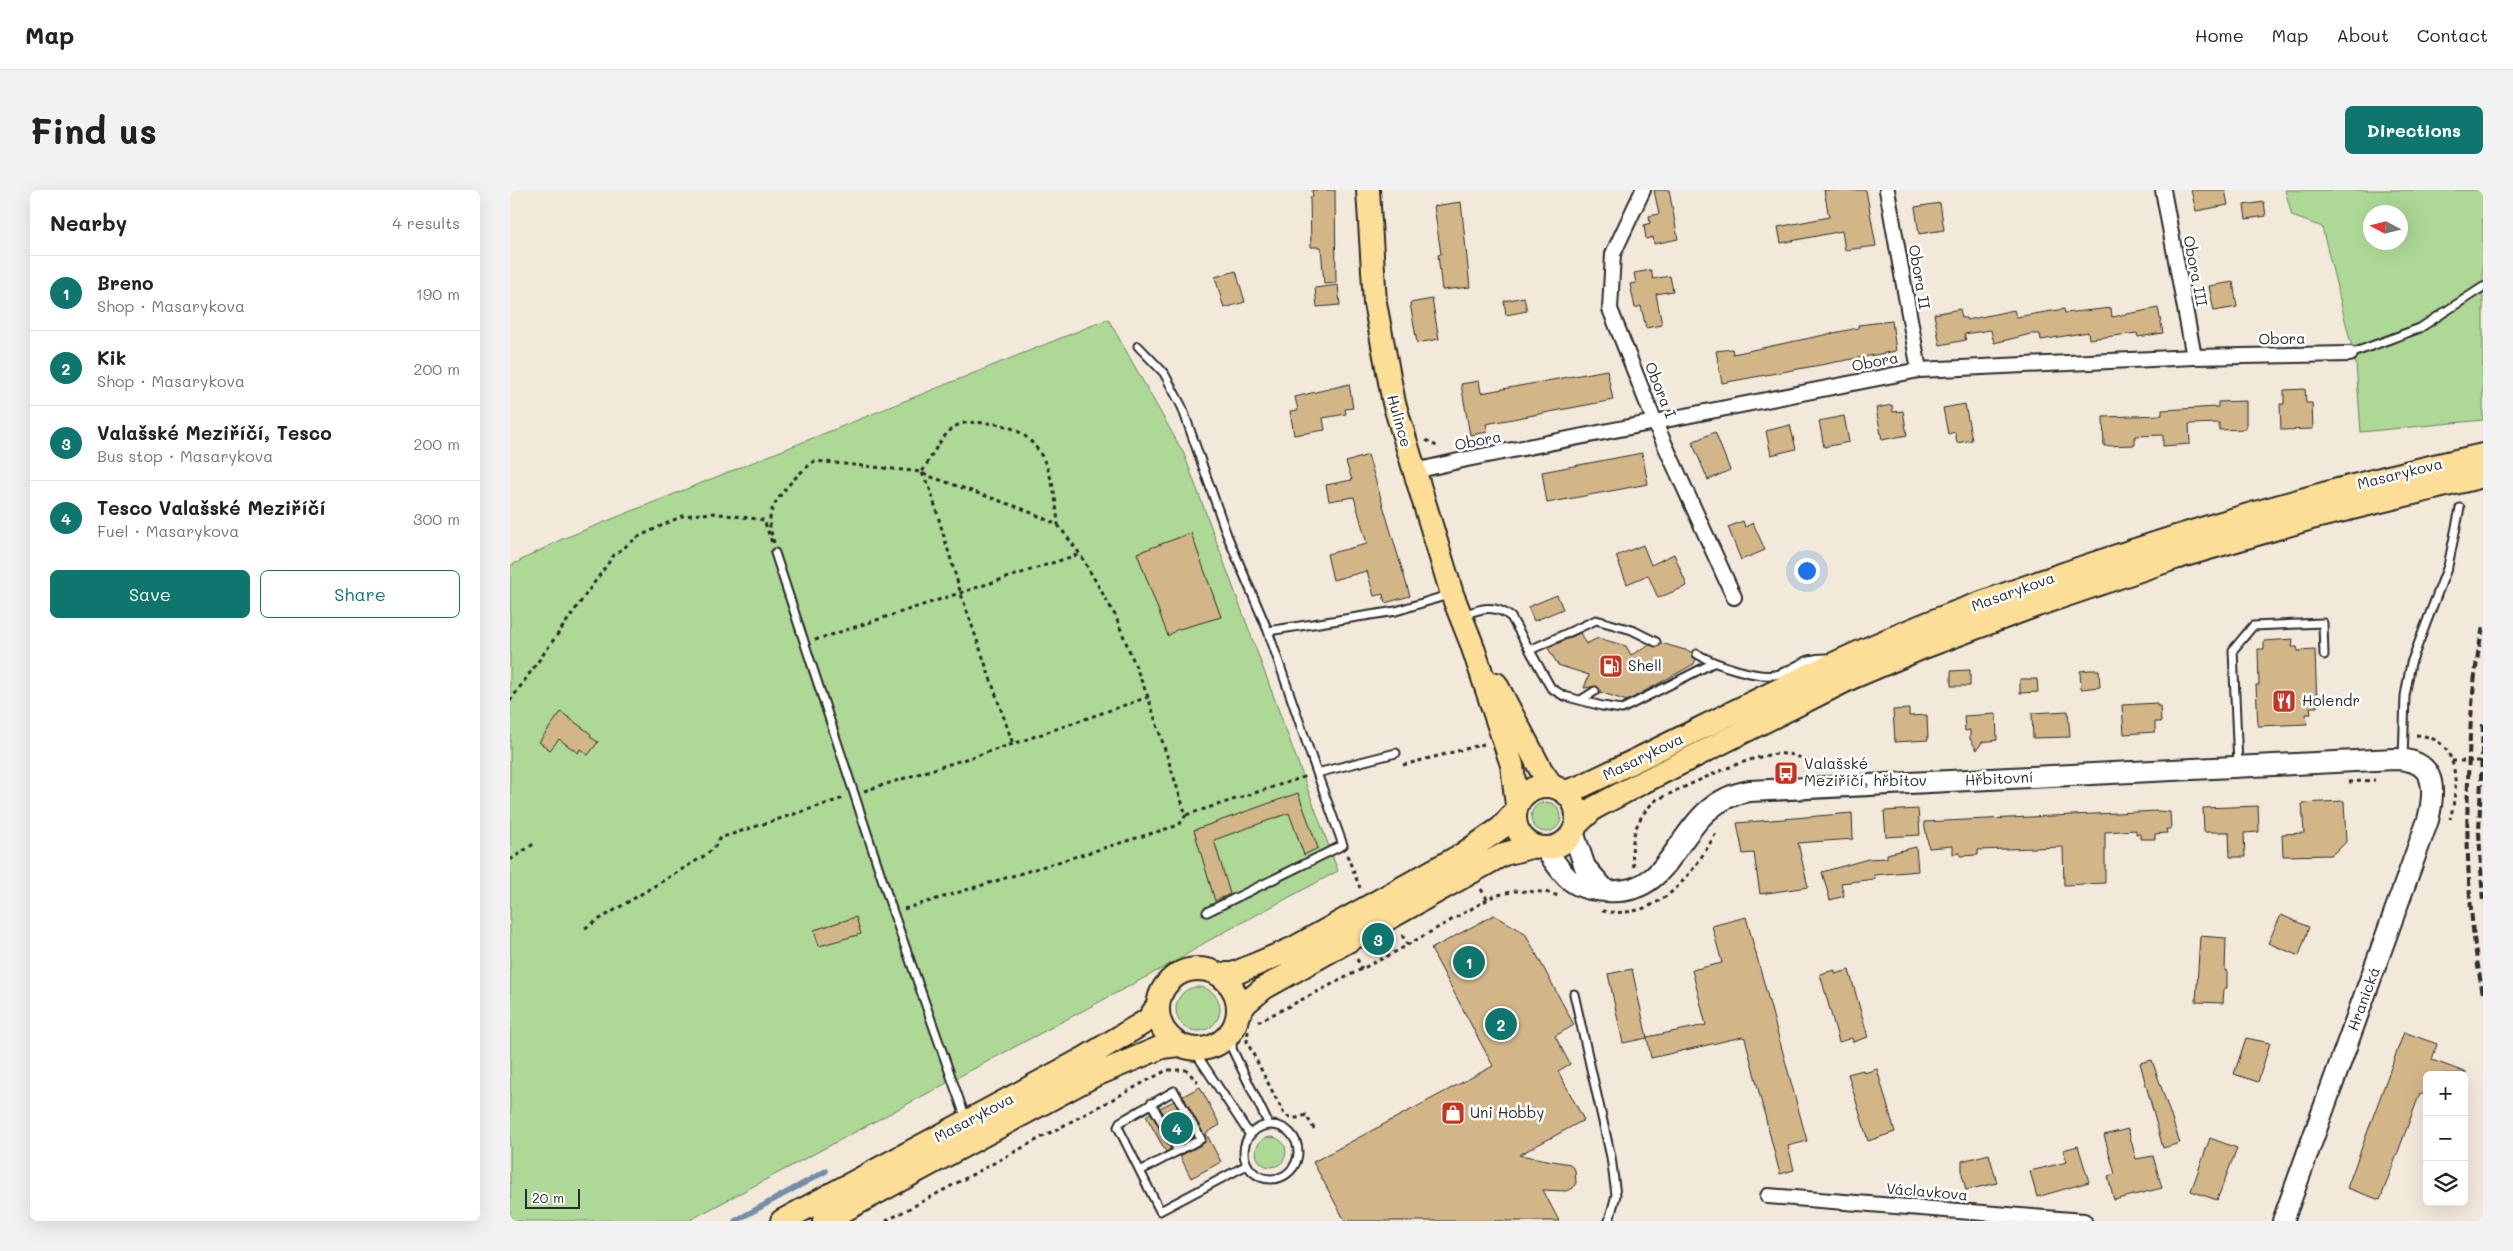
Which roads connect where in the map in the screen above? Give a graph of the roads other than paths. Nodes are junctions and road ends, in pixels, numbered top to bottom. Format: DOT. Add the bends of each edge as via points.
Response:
graph roads {
  1 [pos="1368,190"];
  2 [pos="1643,190"];
  3 [pos="1888,190"];
  4 [pos="2163,190"];
  5 [pos="2483,287"];
  6 [pos="1138,346"];
  7 [pos="2350,354"];
  8 [pos="2194,357"];
  9 [pos="1920,370"];
  10 [pos="1655,423"];
  11 [pos="2483,455"];
  12 [pos="1414,472"];
  13 [pos="2483,476"];
  14 [pos="2460,508"];
  15 [pos="775,553"];
  16 [pos="1452,594"];
  17 [pos="2034,595"];
  18 [pos="1734,597"];
  19 [pos="1461,616"];
  20 [pos="1268,631"];
  21 [pos="1472,642"];
  22 [pos="1656,642"];
  23 [pos="1530,650"];
  24 [pos="1697,654"];
  25 [pos="2324,655"];
  26 [pos="1845,660"];
  27 [pos="1713,663"];
  28 [pos="1595,691"];
  29 [pos="1581,700"];
  30 [pos="1396,753"];
  31 [pos="2403,760"];
  32 [pos="2238,768"];
  33 [pos="1318,773"];
  34 [pos="2429,775"];
  35 [pos="1558,789"];
  36 [pos="1516,809"];
  37 [pos="1575,828"];
  38 [pos="1539,847"];
  39 [pos="1606,891"];
  40 [pos="1207,912"];
  41 [pos="1218,974"];
  42 [pos="1574,994"];
  43 [pos="1158,1005"];
  44 [pos="1244,1023"];
  45 [pos="1186,1047"];
  46 [pos="1151,1103"];
  47 [pos="967,1121"];
  48 [pos="1269,1125"];
  49 [pos="1250,1135"];
  50 [pos="1178,1151"];
  51 [pos="1247,1165"];
  52 [pos="1140,1172"];
  53 [pos="1768,1196"];
  54 [pos="782,1221"];
  55 [pos="824,1221"];
  56 [pos="1609,1221"];
  57 [pos="2084,1221"];
  58 [pos="2283,1221"];
  1 -- 12 [label="main road, Hulince" via="1372,272 1381,345"];
  2 -- 10 [label="street, Obora I" via="1613,254 1610,309"];
  3 -- 9 [label="street, Obora II"];
  4 -- 8 [label="street, Obora III"];
  5 -- 7 [label="lane" via="2420,328"];
  6 -- 20 [label="lane" via="1164,373 1182,407 1227,535"];
  7 -- 8 [label="street, Obora"];
  8 -- 9 [label="street, Obora"];
  9 -- 10 [label="street, Obora"];
  10 -- 12 [label="street, Obora"];
  10 -- 18 [label="street, Obora I"];
  11 -- 17 [label="main road, Masarykova" via="2310,497 2169,538"];
  12 -- 16 [label="main road, Hulince"];
  13 -- 17 [label="main road, Masarykova" via="2315,517"];
  14 -- 31 [label="lane" via="2448,566 2411,663 2405,696"];
  15 -- 47 [label="lane" via="893,912"];
  16 -- 19 [label="main road, Hulince"];
  16 -- 20 [label="lane" via="1396,611"];
  17 -- 26 [label="main road, Masarykova" via="1915,628"];
  17 -- 37 [label="main road, Masarykova" via="1851,678 1594,808"];
  19 -- 21 [label="main road, Hulince"];
  19 -- 23 [label="lane" via="1491,607 1505,612"];
  20 -- 33 [label="lane"];
  21 -- 35 [label="main road, Hulince" via="1541,770"];
  21 -- 36 [label="main road, Hulince" via="1512,765"];
  22 -- 23 [label="lane" via="1632,630 1596,620"];
  23 -- 29 [label="lane" via="1551,688 1564,696"];
  24 -- 27 [label="lane"];
  25 -- 32 [label="lane" via="2323,623 2253,626 2233,650"];
  26 -- 27 [label="lane" via="1814,657 1771,676"];
  26 -- 35 [label="main road, Masarykova" via="1591,782"];
  27 -- 29 [label="lane" via="1645,694 1622,709"];
  28 -- 29 [label="lane"];
  30 -- 33 [label="lane"];
  31 -- 32 [label="street, Hřbitovní"];
  31 -- 34 [label="street, Hřbitovní" via="2418,764"];
  32 -- 39 [label="street, Hřbitovní" via="1736,793 1717,802 1697,820 1650,881 1630,890"];
  33 -- 40 [label="lane" via="1343,845"];
  34 -- 58 [label="street, Hranická" via="2433,797 2426,825"];
  35 -- 36 [label="main road" via="1541,786 1531,790 1523,796"];
  35 -- 37 [label="main road" via="1575,806"];
  36 -- 38 [label="main road" via="1517,829 1528,842"];
  36 -- 41 [label="main road, Masarykova" via="1496,832 1462,854 1292,949 1233,974"];
  37 -- 38 [label="main road" via="1561,844"];
  37 -- 39 [label="street" via="1585,867"];
  38 -- 39 [label="street, Hřbitovní" via="1571,881 1586,888"];
  38 -- 44 [label="main road, Masarykova" via="1504,854 1264,988 1247,1002"];
  41 -- 43 [label="main road, Masarykova" via="1195,969 1180,973 1167,983"];
  41 -- 44 [label="main road" via="1234,991"];
  42 -- 56 [label="lane" via="1611,1157 1616,1195"];
  43 -- 45 [label="main road" via="1162,1028"];
  43 -- 47 [label="main road, Masarykova" via="1148,1020"];
  44 -- 45 [label="main road, Masarykova" via="1216,1045"];
  44 -- 48 [label="lane" via="1232,1049"];
  45 -- 49 [label="lane" via="1212,1077"];
  45 -- 55 [label="main road, Masarykova" via="1162,1047 1094,1076"];
  46 -- 50 [label="lane"];
  46 -- 50 [label="lane" via="1174,1092 1201,1139"];
  46 -- 52 [label="lane" via="1120,1122 1118,1128"];
  47 -- 54 [label="main road, Masarykova"];
  48 -- 49 [label="lane"];
  48 -- 51 [label="lane" via="1289,1131 1295,1139 1298,1150 1292,1170 1284,1176 1268,1179 1254,1173"];
  49 -- 51 [label="lane" via="1245,1144"];
  50 -- 52 [label="lane"];
  51 -- 52 [label="lane" via="1160,1211"];
  53 -- 57 [label="street, Václavkova"];
}
